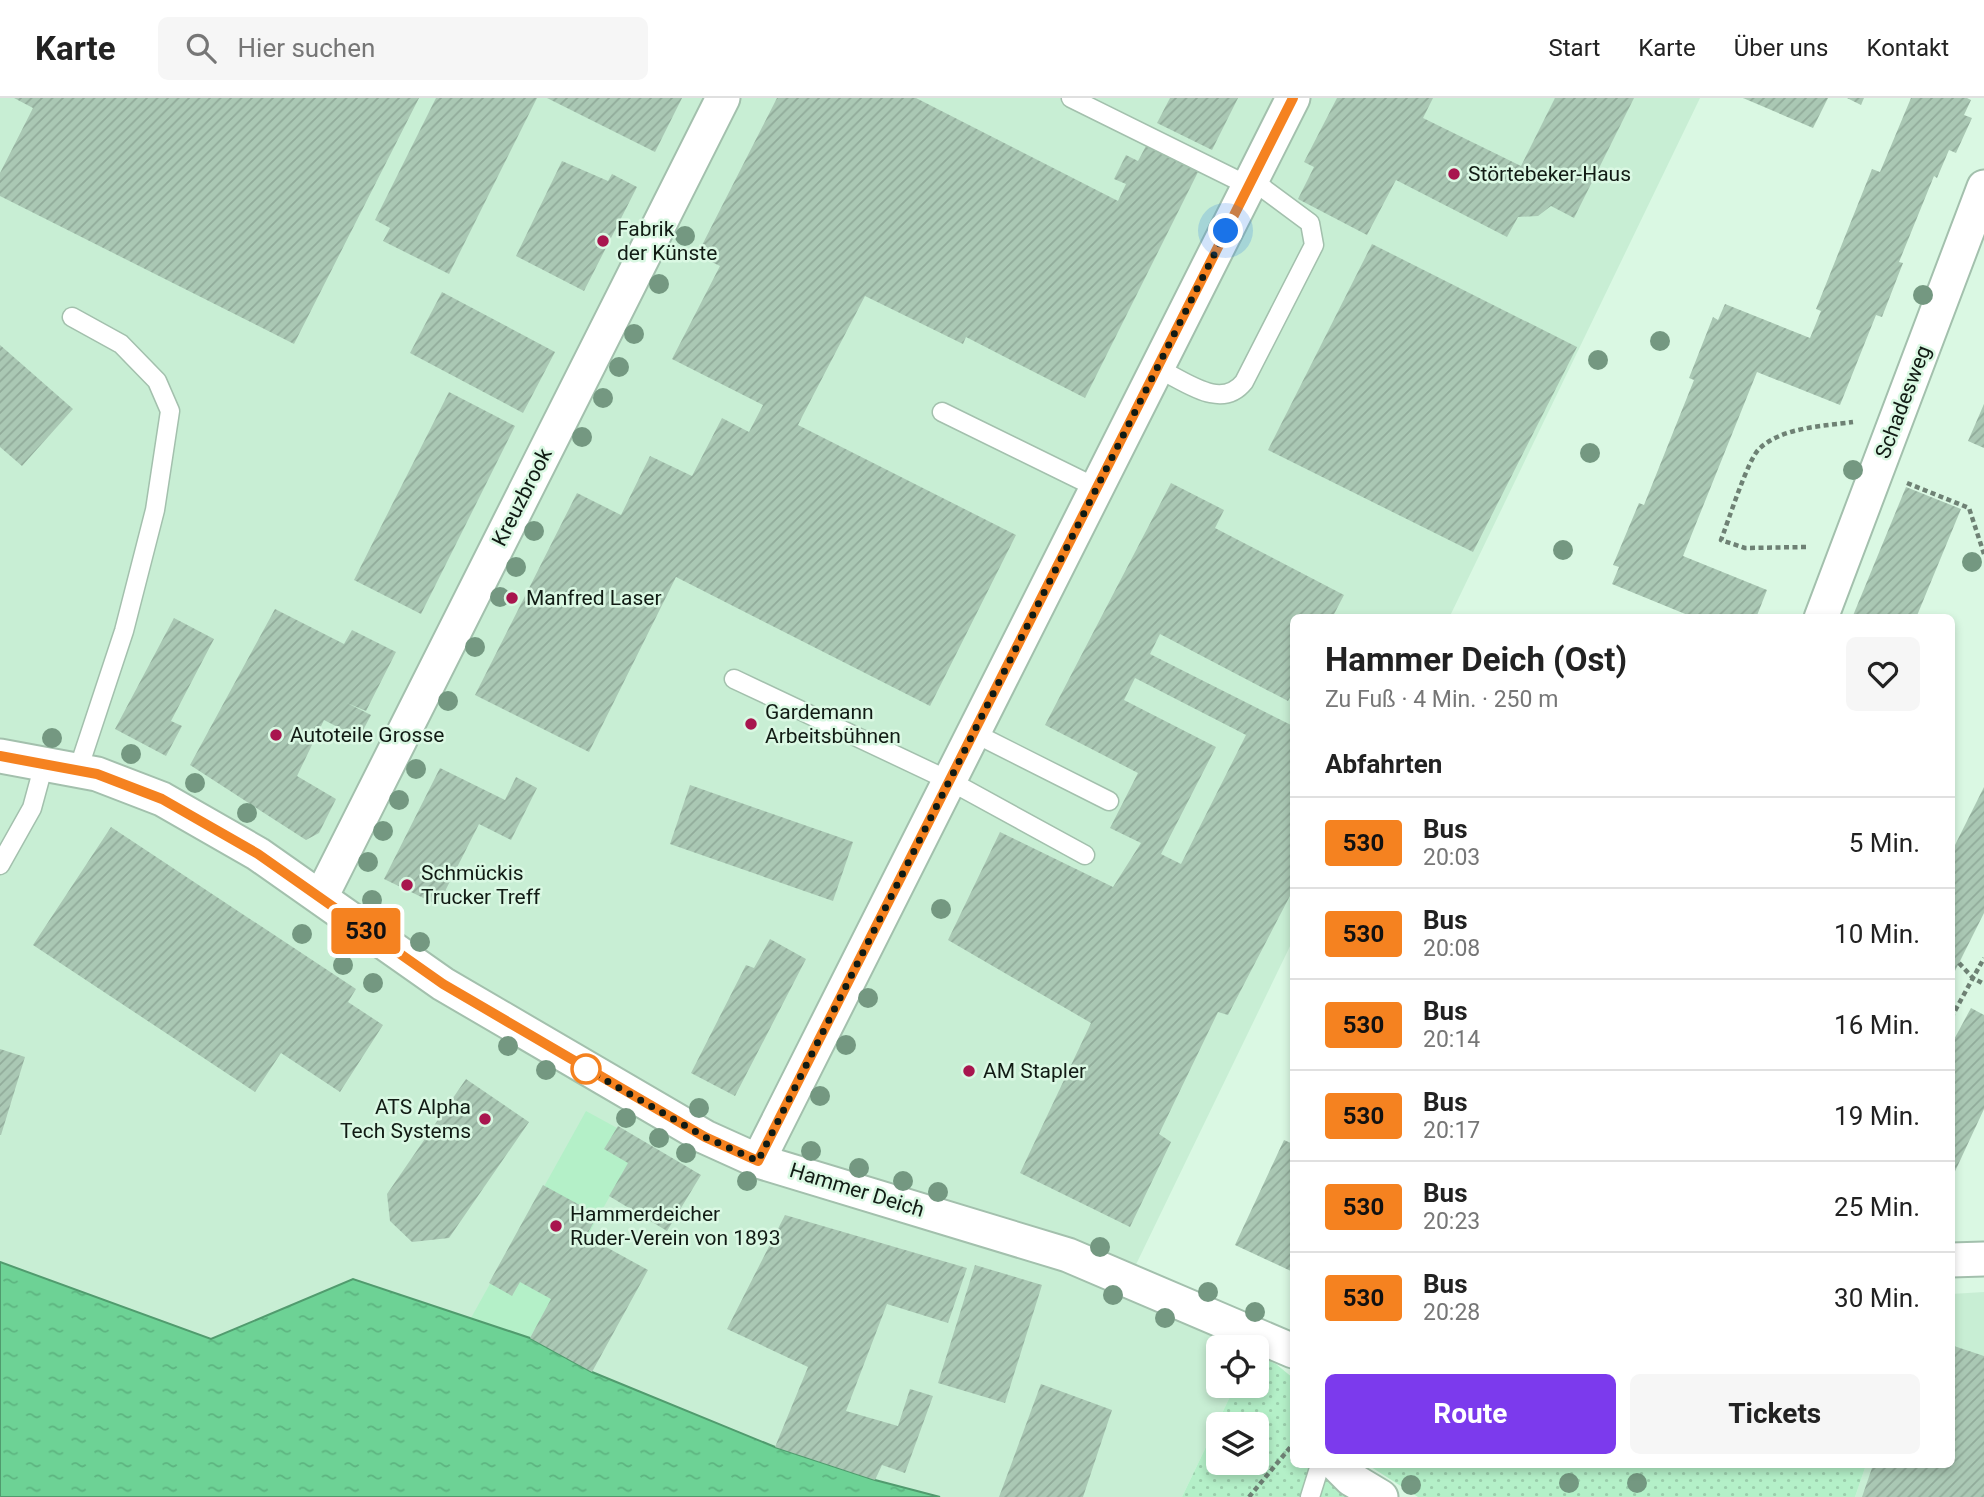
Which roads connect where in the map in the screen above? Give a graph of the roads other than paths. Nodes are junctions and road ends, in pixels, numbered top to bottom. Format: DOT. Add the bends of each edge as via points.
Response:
graph roads {
  1 [pos="723,98"];
  2 [pos="1071,98"];
  3 [pos="1293,98"];
  4 [pos="1250,183"];
  5 [pos="1984,187"];
  6 [pos="72,317"];
  7 [pos="1157,368"];
  8 [pos="942,412"];
  9 [pos="1097,488"];
  10 [pos="1823,614"];
  11 [pos="734,679"];
  12 [pos="974,733"];
  13 [pos="0,756"];
  14 [pos="44,764"];
  15 [pos="78,770"];
  16 [pos="950,781"];
  17 [pos="1109,801"];
  18 [pos="1084,855"];
  19 [pos="0,865"];
  20 [pos="321,897"];
  21 [pos="758,1161"];
  22 [pos="1290,1350"];
  23 [pos="1319,1468"];
  24 [pos="1340,1468"];
  25 [pos="1310,1497"];
  26 [pos="1381,1497"];
  1 -- 20 [label="street, Kreuzbrook"];
  2 -- 4 [label="lane"];
  3 -- 4 [label="street"];
  4 -- 7 [label="street"];
  4 -- 7 [label="lane" via="1310,223 1314,245 1235,394 1220,397"];
  5 -- 10 [label="street, Schadesweg"];
  6 -- 15 [label="lane" via="121,344 157,381 170,411 155,510 124,631"];
  7 -- 9 [label="street"];
  8 -- 9 [label="lane"];
  9 -- 12 [label="street"];
  11 -- 16 [label="lane"];
  12 -- 16 [label="street"];
  12 -- 17 [label="lane"];
  13 -- 14 [label="street, Hammer Deich"];
  14 -- 15 [label="street, Hammer Deich"];
  14 -- 19 [label="lane" via="32,808"];
  15 -- 20 [label="street, Hammer Deich" via="162,799 258,854"];
  16 -- 18 [label="lane"];
  16 -- 21 [label="street"];
  20 -- 21 [label="street, Hammer Deich" via="443,984 705,1137"];
  21 -- 22 [label="street, Hammer Deich" via="1068,1255"];
  23 -- 25 [label="lane"];
  24 -- 26 [label="street"];
}
